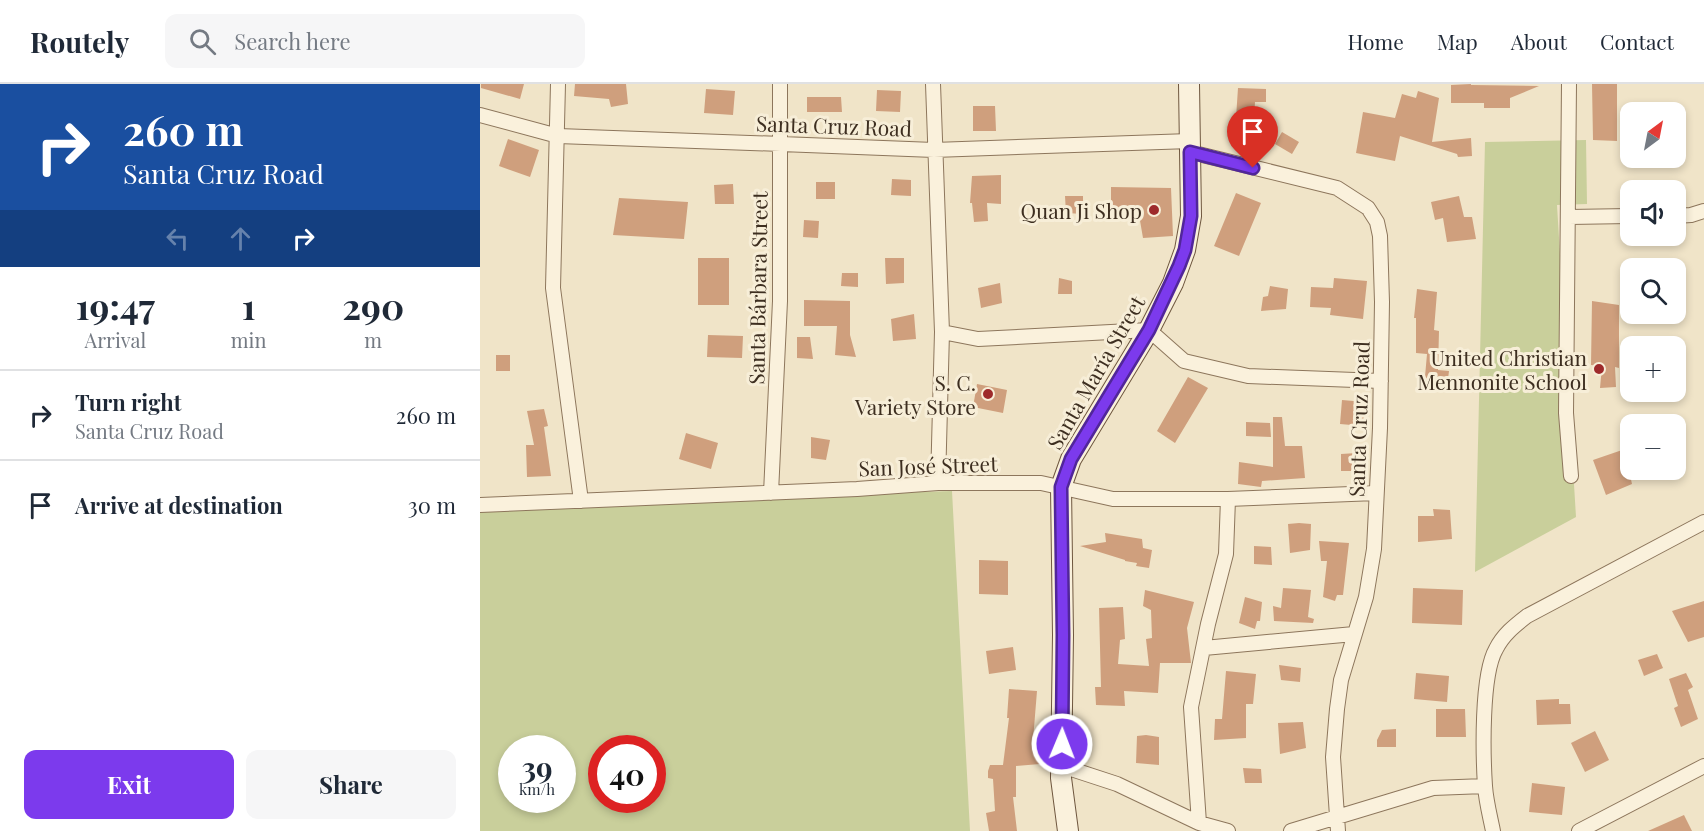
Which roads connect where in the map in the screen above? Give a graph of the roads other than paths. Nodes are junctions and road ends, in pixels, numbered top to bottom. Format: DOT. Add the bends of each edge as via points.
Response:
graph roads {
  1 [pos="558,84"];
  2 [pos="780,84"];
  3 [pos="933,84"];
  4 [pos="1189,84"];
  5 [pos="1569,84"];
  6 [pos="480,115"];
  7 [pos="558,135"];
  8 [pos="781,144"];
  9 [pos="1190,147"];
  10 [pos="934,150"];
  11 [pos="1704,211"];
  12 [pos="1686,215"];
  13 [pos="1620,216"];
  14 [pos="1569,217"];
  15 [pos="1149,330"];
  16 [pos="942,332"];
  17 [pos="1381,381"];
  18 [pos="1571,476"];
  19 [pos="938,483"];
  20 [pos="1061,487"];
  21 [pos="771,493"];
  22 [pos="1376,493"];
  23 [pos="1228,499"];
  24 [pos="581,501"];
  25 [pos="480,505"];
  26 [pos="1704,522"];
  27 [pos="1354,634"];
  28 [pos="1203,648"];
  29 [pos="1062,766"];
  30 [pos="1704,766"];
  31 [pos="1485,786"];
  32 [pos="1199,823"];
  33 [pos="1338,824"];
  34 [pos="1068,831"];
  35 [pos="1228,831"];
  36 [pos="1291,831"];
  37 [pos="1493,831"];
  38 [pos="1579,831"];
  1 -- 7 [label="street"];
  2 -- 8 [label="street, Santa Bárbara Street"];
  3 -- 10 [label="street"];
  4 -- 9 [label="street, Santa María Street"];
  5 -- 14 [label="street"];
  6 -- 7 [label="street, Santa Cruz Road"];
  7 -- 8 [label="street, Santa Cruz Road"];
  7 -- 24 [label="street" via="553,288"];
  8 -- 10 [label="street, Santa Cruz Road"];
  8 -- 21 [label="street, Santa Bárbara Street" via="780,301"];
  9 -- 10 [label="street, Santa Cruz Road"];
  9 -- 15 [label="street, Santa María Street" via="1191,216 1185,250"];
  9 -- 17 [label="street, Santa Cruz Road" via="1337,188 1368,208 1380,236"];
  10 -- 16 [label="street"];
  11 -- 12 [label="street"];
  13 -- 14 [label="street"];
  14 -- 18 [label="street" via="1566,412"];
  15 -- 16 [label="street" via="978,339"];
  15 -- 17 [label="street" via="1184,361 1248,376"];
  15 -- 20 [label="street, Santa María Street" via="1071,459"];
  16 -- 19 [label="street"];
  17 -- 22 [label="street, Santa Cruz Road"];
  19 -- 20 [label="street, San José Street" via="1041,483"];
  19 -- 21 [label="street, San José Street"];
  20 -- 23 [label="street, San José Street" via="1113,499"];
  20 -- 29 [label="street, Santa María Street"];
  21 -- 24 [label="street, San José Street"];
  22 -- 23 [label="street, San José Street"];
  22 -- 27 [label="street, Santa Cruz Road" via="1371,573"];
  23 -- 28 [label="street" via="1226,554"];
  24 -- 25 [label="street, San José Street"];
  26 -- 31 [label="street" via="1527,616 1503,637 1489,669"];
  27 -- 28 [label="street"];
  27 -- 33 [label="street, Santa Cruz Road" via="1341,680 1334,734"];
  28 -- 32 [label="street" via="1191,707"];
  29 -- 32 [label="street" via="1117,784"];
  29 -- 34 [label="street, Santa María Street"];
  30 -- 38 [label="street"];
  31 -- 33 [label="street" via="1434,788"];
  31 -- 37 [label="street"];
  32 -- 35 [label="street"];
  33 -- 36 [label="street"];
}
